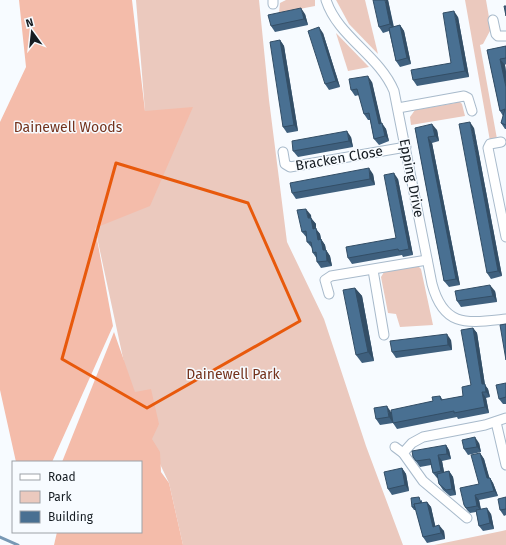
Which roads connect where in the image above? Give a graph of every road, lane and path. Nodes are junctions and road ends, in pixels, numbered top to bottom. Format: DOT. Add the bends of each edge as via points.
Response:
graph roads {
  1 [pos="326,0"];
  2 [pos="493,20"];
  3 [pos="506,36"];
  4 [pos="398,108"];
  5 [pos="472,111"];
  6 [pos="501,142"];
  7 [pos="406,146"];
  8 [pos="283,152"];
  9 [pos="506,237"];
  10 [pos="427,260"];
  11 [pos="373,270"];
  12 [pos="329,294"];
  13 [pos="506,319"];
  14 [pos="384,335"];
  15 [pos="506,418"];
  16 [pos="496,422"];
  17 [pos="395,447"];
  18 [pos="404,453"];
  19 [pos="506,465"];
  20 [pos="467,518"];
  1 -- 4 [label="street, Epping Drive" via="340,25 387,77"];
  2 -- 3 [label="street" via="496,34"];
  4 -- 5 [label="street" via="464,96 468,98"];
  4 -- 7 [label="street, Epping Drive"];
  6 -- 9 [label="street" via="490,144 488,148"];
  7 -- 8 [label="street, Bracken Close" via="290,167 285,164"];
  7 -- 10 [label="street, Epping Drive"];
  10 -- 11 [label="street"];
  10 -- 13 [label="street, Epping Drive" via="440,305 454,319 473,322"];
  11 -- 12 [label="street" via="327,278"];
  11 -- 14 [label="street"];
  15 -- 16 [label="street"];
  16 -- 18 [label="street" via="423,437 412,443"];
  16 -- 19 [label="street"];
  17 -- 18 [label="street"];
  18 -- 20 [label="street" via="423,481"];
}
